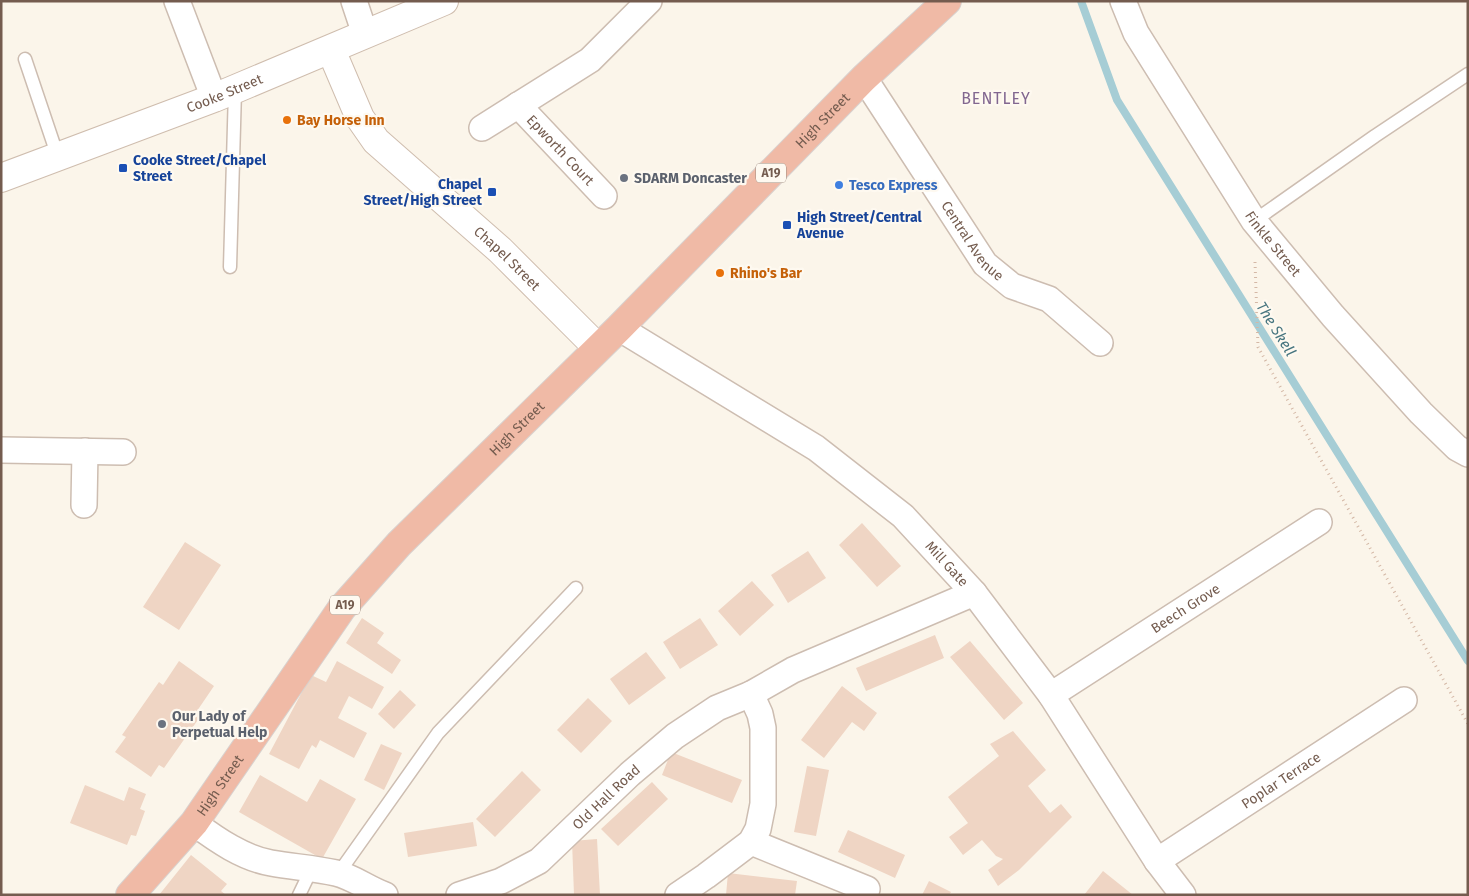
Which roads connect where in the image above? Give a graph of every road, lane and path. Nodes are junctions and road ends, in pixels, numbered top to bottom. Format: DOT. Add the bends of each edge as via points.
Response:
graph roads {
  1 [pos="177,1"];
  2 [pos="354,1"];
  3 [pos="444,1"];
  4 [pos="649,1"];
  5 [pos="947,1"];
  6 [pos="1123,1"];
  7 [pos="366,34"];
  8 [pos="331,50"];
  9 [pos="25,59"];
  10 [pos="1468,74"];
  11 [pos="864,78"];
  12 [pos="224,94"];
  13 [pos="518,105"];
  14 [pos="482,128"];
  15 [pos="58,157"];
  16 [pos="1,178"];
  17 [pos="604,196"];
  18 [pos="1254,221"];
  19 [pos="230,267"];
  20 [pos="619,328"];
  21 [pos="1100,343"];
  22 [pos="598,348"];
  23 [pos="1,450"];
  24 [pos="85,451"];
  25 [pos="123,452"];
  26 [pos="1468,454"];
  27 [pos="84,504"];
  28 [pos="1319,522"];
  29 [pos="576,588"];
  30 [pos="974,593"];
  31 [pos="751,694"];
  32 [pos="1051,694"];
  33 [pos="1404,700"];
  34 [pos="1468,724"];
  35 [pos="194,823"];
  36 [pos="751,842"];
  37 [pos="1157,861"];
  38 [pos="312,868"];
  39 [pos="338,874"];
  40 [pos="867,889"];
  41 [pos="130,895"];
  42 [pos="299,895"];
  43 [pos="385,895"];
  44 [pos="459,895"];
  45 [pos="678,895"];
  46 [pos="1183,895"];
  1 -- 12 [label="street"];
  2 -- 7 [label="street"];
  3 -- 7 [label="street, Cooke Street"];
  4 -- 13 [label="street" via="590,60"];
  5 -- 11 [label="highway, High Street / A19"];
  6 -- 18 [label="street, Finkle Street" via="1136,33"];
  7 -- 8 [label="street, Cooke Street"];
  8 -- 12 [label="street, Cooke Street"];
  8 -- 22 [label="street, Chapel Street" via="360,118 376,141 500,250"];
  9 -- 15 [label="lane"];
  10 -- 18 [label="lane"];
  11 -- 20 [label="highway, High Street / A19"];
  11 -- 21 [label="street, Central Avenue" via="985,264 1012,286 1049,299"];
  12 -- 15 [label="street, Cooke Street"];
  12 -- 19 [label="lane"];
  13 -- 14 [label="street"];
  13 -- 17 [label="street, Epworth Court"];
  15 -- 16 [label="street, Cooke Street"];
  18 -- 26 [label="street, Finkle Street" via="1332,316 1421,413 1457,448"];
  18 -- 34 [label="path" via="1258,347"];
  20 -- 22 [label="highway, High Street / A19"];
  20 -- 30 [label="street, Mill Gate" via="816,448 903,516"];
  22 -- 35 [label="highway, High Street / A19" via="399,544 342,608"];
  23 -- 24 [label="street"];
  24 -- 25 [label="street"];
  24 -- 27 [label="street"];
  28 -- 32 [label="street, Beech Grove"];
  29 -- 39 [label="lane" via="438,733"];
  30 -- 31 [label="street, Old Hall Road" via="793,670"];
  30 -- 32 [label="street, Mill Gate"];
  31 -- 36 [label="street" via="764,728 764,764 763,804"];
  31 -- 44 [label="street, Old Hall Road" via="717,708 675,736 539,861 501,881"];
  32 -- 37 [label="street, Mill Gate"];
  33 -- 37 [label="street, Poplar Terrace"];
  35 -- 38 [label="street" via="240,853 270,863"];
  35 -- 41 [label="highway, High Street / A19"];
  36 -- 40 [label="street"];
  36 -- 45 [label="street"];
  37 -- 46 [label="street, Mill Gate"];
  38 -- 39 [label="street"];
  38 -- 42 [label="lane"];
  39 -- 43 [label="street"];
}
